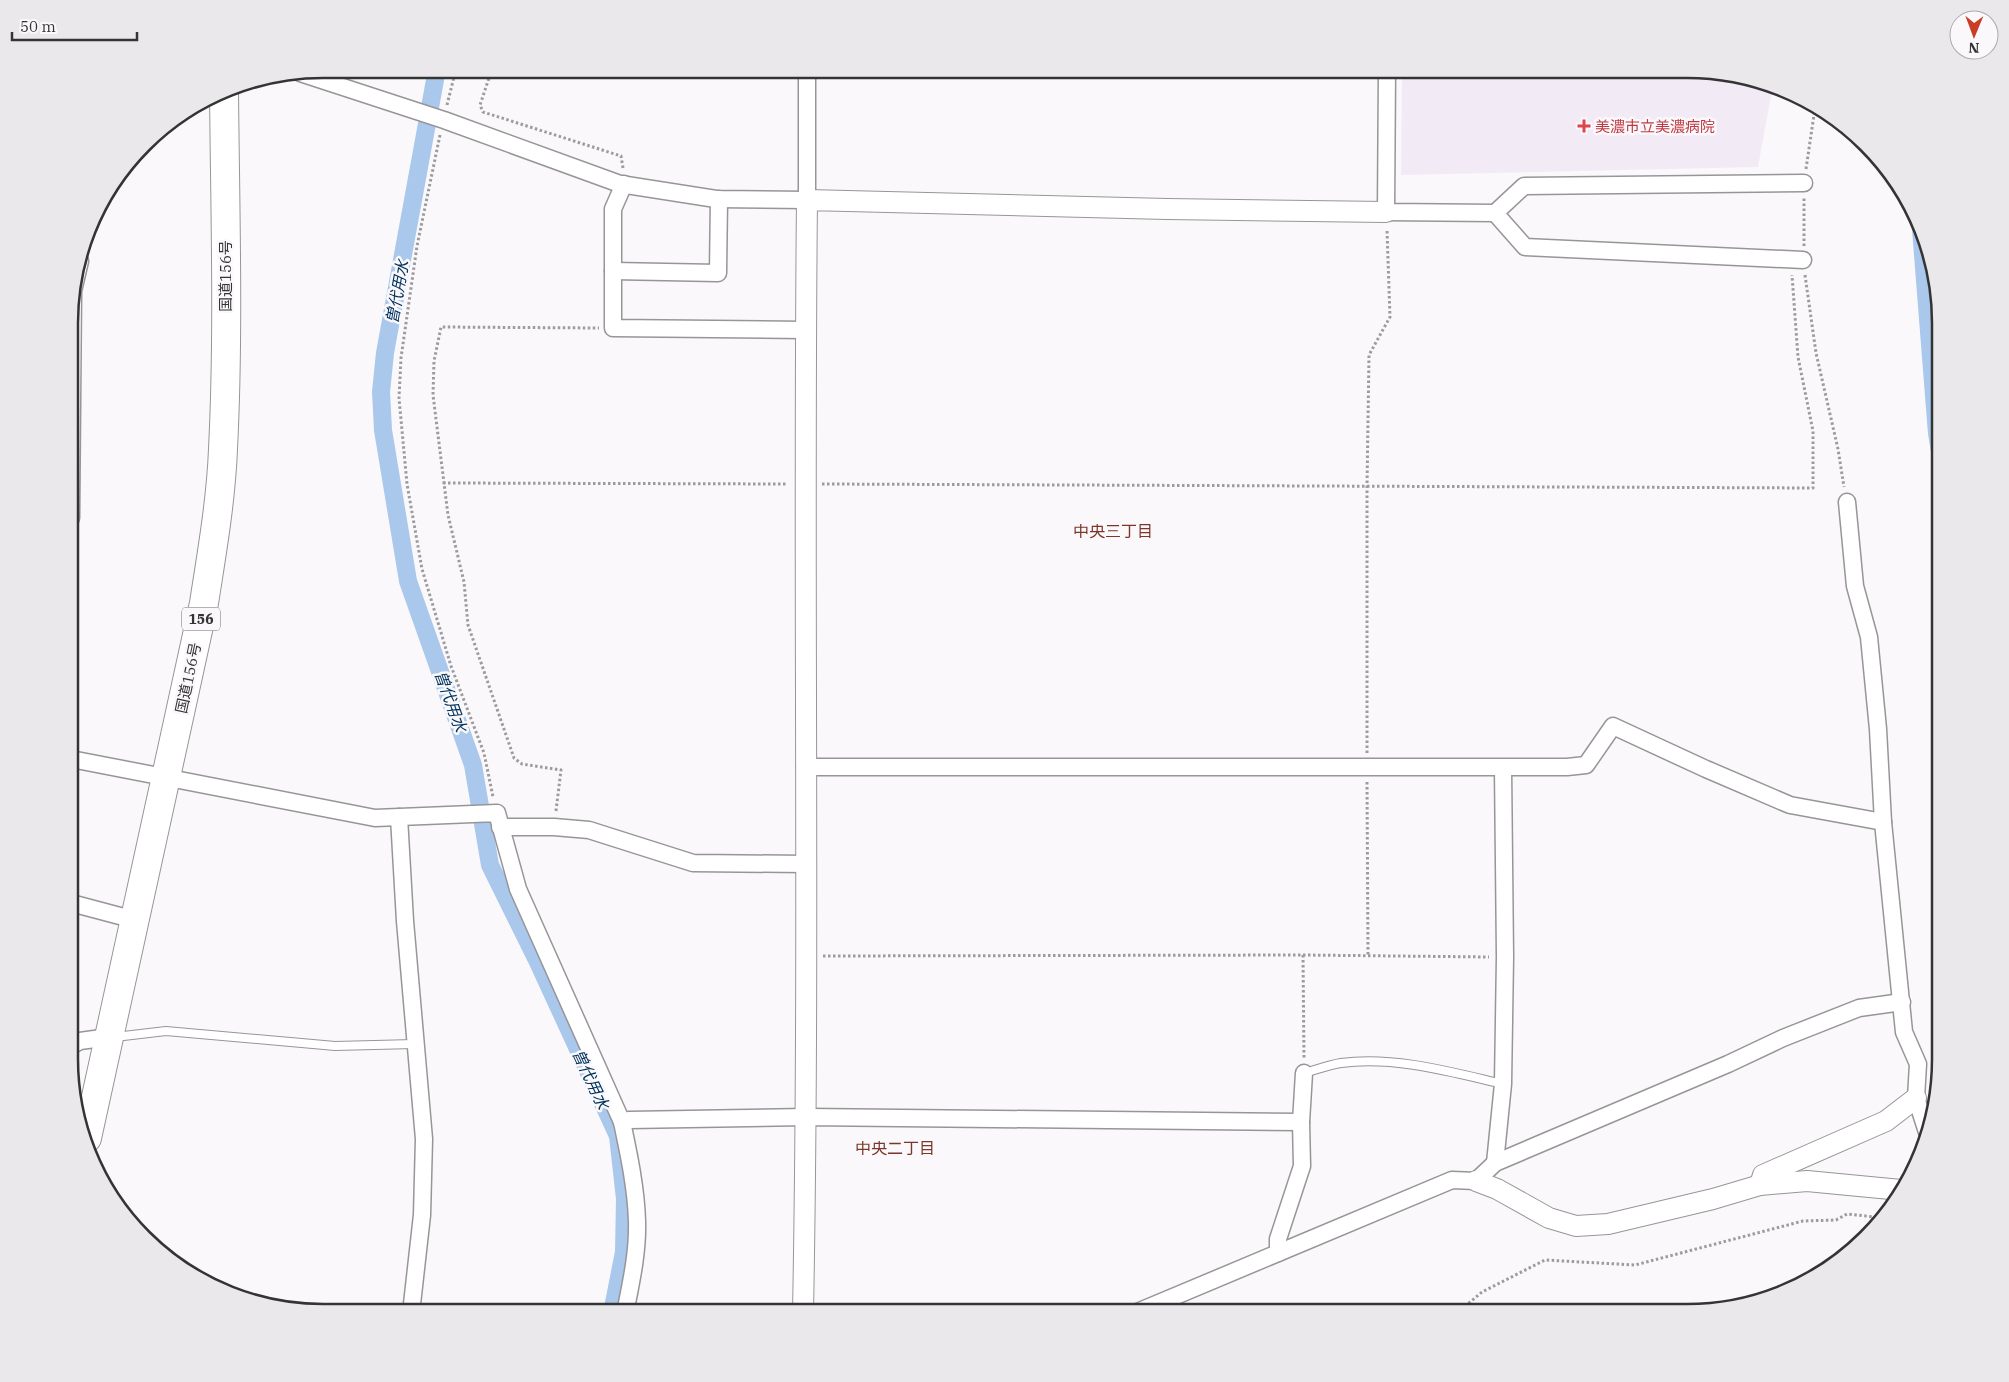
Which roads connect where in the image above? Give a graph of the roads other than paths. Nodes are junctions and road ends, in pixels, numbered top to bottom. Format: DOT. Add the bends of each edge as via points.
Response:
graph roads {
  1 [pos="314,78"];
  2 [pos="807,78"];
  3 [pos="1387,78"];
  4 [pos="224,98"];
  5 [pos="1804,183"];
  6 [pos="622,184"];
  7 [pos="719,199"];
  8 [pos="807,200"];
  9 [pos="1386,212"];
  10 [pos="1495,213"];
  11 [pos="1797,260"];
  12 [pos="613,272"];
  13 [pos="805,330"];
  14 [pos="1847,502"];
  15 [pos="78,761"];
  16 [pos="805,767"];
  17 [pos="1503,768"];
  18 [pos="166,778"];
  19 [pos="399,817"];
  20 [pos="499,820"];
  21 [pos="1883,822"];
  22 [pos="806,864"];
  23 [pos="78,905"];
  24 [pos="135,920"];
  25 [pos="1902,1002"];
  26 [pos="108,1038"];
  27 [pos="78,1042"];
  28 [pos="414,1044"];
  29 [pos="1304,1073"];
  30 [pos="1503,1084"];
  31 [pos="1916,1098"];
  32 [pos="806,1117"];
  33 [pos="1923,1121"];
  34 [pos="622,1122"];
  35 [pos="1301,1122"];
  36 [pos="88,1129"];
  37 [pos="1495,1163"];
  38 [pos="1476,1181"];
  39 [pos="1760,1185"];
  40 [pos="1894,1189"];
  41 [pos="1278,1253"];
  42 [pos="413,1304"];
  43 [pos="627,1304"];
  44 [pos="803,1304"];
  45 [pos="1156,1304"];
  1 -- 6 [label="street"];
  2 -- 8 [label="street"];
  3 -- 9 [label="street"];
  4 -- 18 [label="highway, 国道156号 / 156" via="223,451 204,603"];
  5 -- 10 [label="street" via="1524,186"];
  6 -- 7 [label="street"];
  6 -- 12 [label="street" via="613,208"];
  7 -- 8 [label="street"];
  7 -- 12 [label="street" via="718,273"];
  8 -- 9 [label="street"];
  8 -- 13 [label="street"];
  9 -- 10 [label="street"];
  10 -- 11 [label="street" via="1525,247"];
  12 -- 13 [label="street" via="613,328"];
  13 -- 16 [label="street"];
  14 -- 21 [label="street" via="1855,586 1868,637 1878,729"];
  15 -- 18 [label="street"];
  16 -- 17 [label="street"];
  16 -- 22 [label="street"];
  17 -- 21 [label="street" via="1586,765 1613,726 1790,805"];
  17 -- 30 [label="street"];
  18 -- 19 [label="street" via="376,818"];
  18 -- 24 [label="highway, 国道156号 / 156"];
  19 -- 20 [label="street" via="471,814"];
  19 -- 28 [label="street"];
  20 -- 22 [label="street" via="589,830 693,864"];
  20 -- 34 [label="street" via="518,889"];
  21 -- 25 [label="street"];
  22 -- 32 [label="street"];
  23 -- 24 [label="street"];
  24 -- 26 [label="highway, 国道156号 / 156"];
  25 -- 31 [label="street" via="1904,1032 1918,1064"];
  25 -- 37 [label="street" via="1859,1008 1783,1038"];
  26 -- 27 [label="street"];
  26 -- 28 [label="lane" via="166,1031 335,1046"];
  26 -- 36 [label="highway, 国道156号 / 156"];
  28 -- 42 [label="street" via="424,1139 422,1215"];
  29 -- 30 [label="lane" via="1340,1063 1377,1062 1441,1070"];
  29 -- 35 [label="street"];
  30 -- 37 [label="street"];
  31 -- 33 [label="street"];
  31 -- 39 [label="street" via="1886,1121 1763,1175"];
  32 -- 34 [label="street"];
  32 -- 35 [label="street"];
  32 -- 44 [label="street"];
  34 -- 43 [label="street" via="631,1162 637,1222 634,1267"];
  35 -- 41 [label="street" via="1302,1166 1278,1239"];
  37 -- 38 [label="street"];
  38 -- 39 [label="street" via="1550,1218 1576,1226 1608,1224"];
  38 -- 41 [label="street" via="1452,1180"];
  39 -- 40 [label="street" via="1807,1181"];
  41 -- 45 [label="street"];
}
